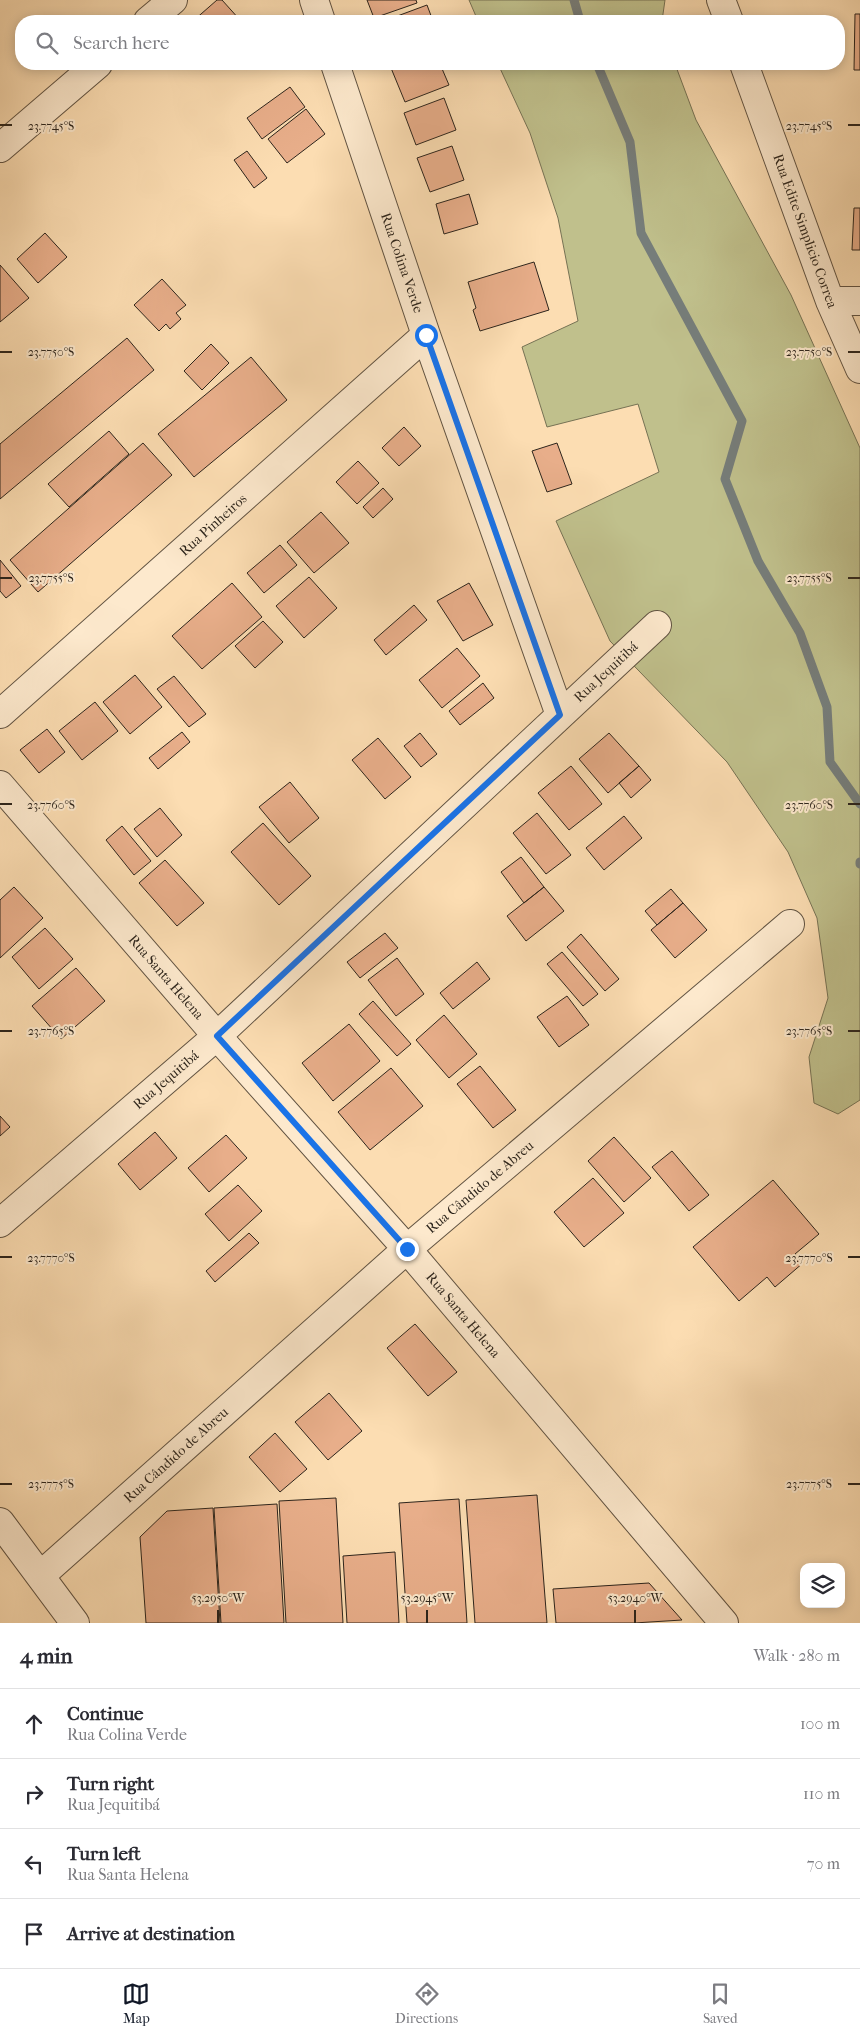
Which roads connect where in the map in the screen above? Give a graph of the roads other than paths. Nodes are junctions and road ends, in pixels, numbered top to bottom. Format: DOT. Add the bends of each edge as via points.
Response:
graph roads {
  1 [pos="173,0"];
  2 [pos="314,0"];
  3 [pos="721,0"];
  4 [pos="155,15"];
  5 [pos="319,15"];
  6 [pos="727,15"];
  7 [pos="91,70"];
  8 [pos="337,70"];
  9 [pos="746,70"];
  10 [pos="0,148"];
  11 [pos="830,301"];
  12 [pos="860,301"];
  13 [pos="426,335"];
  14 [pos="860,369"];
  15 [pos="656,625"];
  16 [pos="0,714"];
  17 [pos="560,715"];
  18 [pos="0,785"];
  19 [pos="790,924"];
  20 [pos="217,1036"];
  21 [pos="0,1223"];
  22 [pos="407,1249"];
  23 [pos="0,1522"];
  24 [pos="40,1576"];
  25 [pos="75,1623"];
  26 [pos="724,1623"];
  1 -- 4 [label="street"];
  2 -- 5 [label="street"];
  3 -- 6 [label="street"];
  7 -- 10 [label="street"];
  8 -- 13 [label="street, Rua Colina Verde"];
  9 -- 11 [label="street, Rua Edite Simplicio Correa"];
  11 -- 12 [label="street"];
  11 -- 14 [label="street, Rua Edite Simplicio Correa"];
  13 -- 16 [label="street, Rua Pinheiros"];
  13 -- 17 [label="street, Rua Colina Verde"];
  15 -- 17 [label="street, Rua Jequitibá"];
  17 -- 20 [label="street, Rua Jequitibá"];
  18 -- 20 [label="street, Rua Santa Helena"];
  19 -- 22 [label="street, Rua Cândido de Abreu"];
  20 -- 21 [label="street, Rua Jequitibá"];
  20 -- 22 [label="street, Rua Santa Helena"];
  22 -- 24 [label="street, Rua Cândido de Abreu"];
  22 -- 26 [label="street, Rua Santa Helena"];
  23 -- 24 [label="street"];
  24 -- 25 [label="street"];
}
